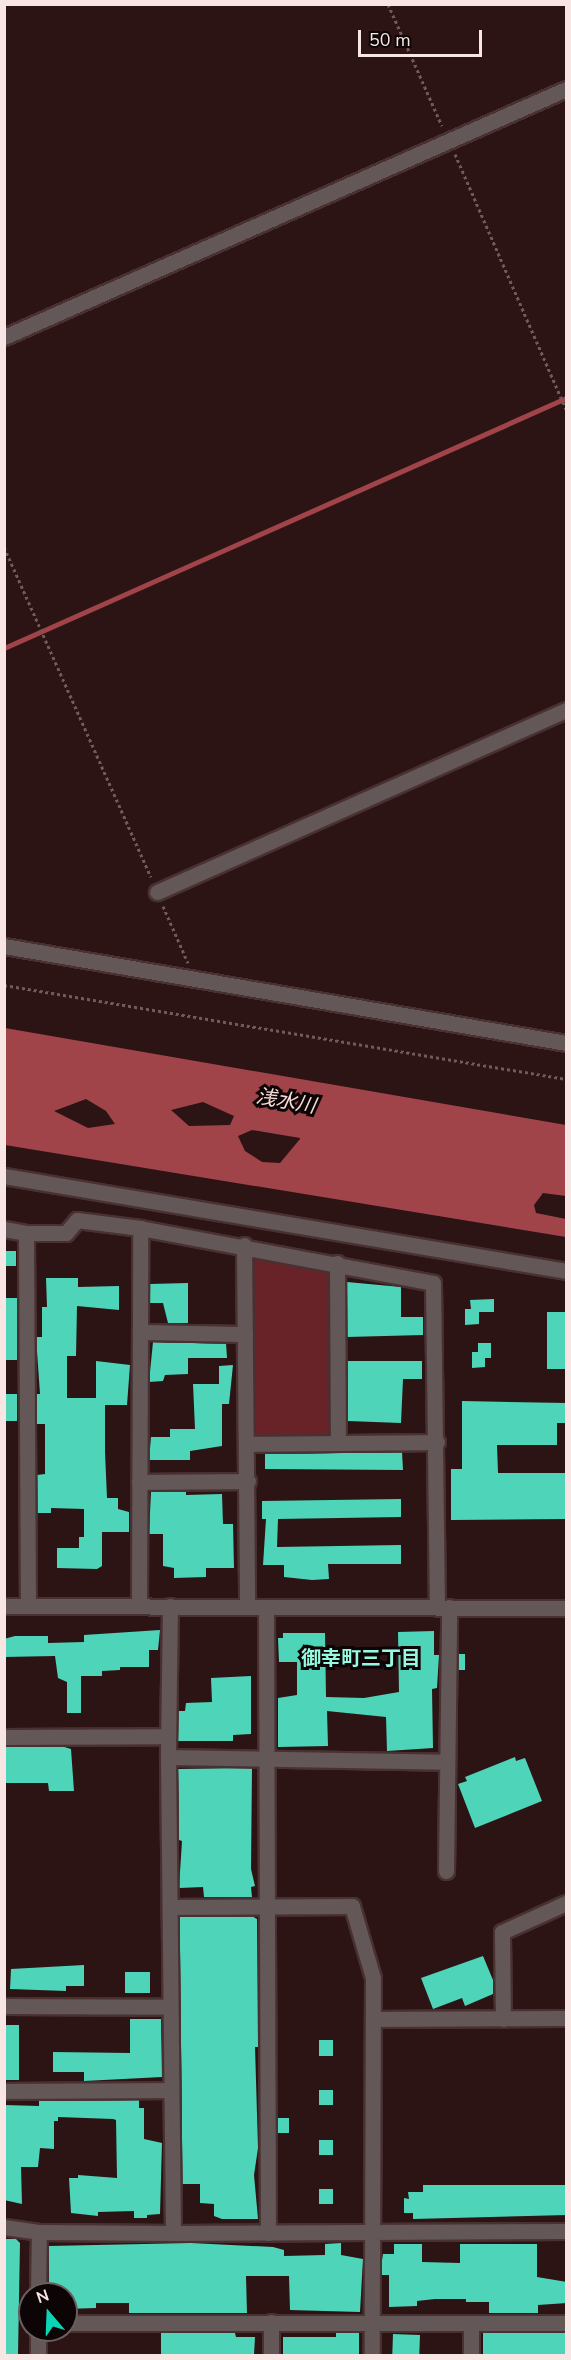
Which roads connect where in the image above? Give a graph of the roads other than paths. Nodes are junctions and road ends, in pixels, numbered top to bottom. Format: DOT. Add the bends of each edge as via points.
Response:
graph roads {
  1 [pos="567,89"];
  2 [pos="4,337"];
  3 [pos="567,710"];
  4 [pos="158,892"];
  5 [pos="4,946"];
  6 [pos="567,1043"];
  7 [pos="4,1176"];
  8 [pos="4,1228"];
  9 [pos="140,1228"];
  10 [pos="26,1233"];
  11 [pos="244,1245"];
  12 [pos="337,1263"];
  13 [pos="567,1271"];
  14 [pos="140,1332"];
  15 [pos="245,1334"];
  16 [pos="338,1442"];
  17 [pos="437,1442"];
  18 [pos="247,1444"];
  19 [pos="248,1481"];
  20 [pos="139,1482"];
  21 [pos="4,1606"];
  22 [pos="28,1606"];
  23 [pos="139,1606"];
  24 [pos="170,1606"];
  25 [pos="247,1607"];
  26 [pos="266,1607"];
  27 [pos="443,1607"];
  28 [pos="567,1608"];
  29 [pos="168,1736"];
  30 [pos="4,1737"];
  31 [pos="168,1757"];
  32 [pos="268,1758"];
  33 [pos="446,1762"];
  34 [pos="446,1871"];
  35 [pos="567,1903"];
  36 [pos="267,1906"];
  37 [pos="170,1907"];
  38 [pos="4,2006"];
  39 [pos="170,2007"];
  40 [pos="567,2018"];
  41 [pos="373,2019"];
  42 [pos="503,2019"];
  43 [pos="4,2091"];
  44 [pos="171,2091"];
  45 [pos="4,2227"];
  46 [pos="567,2231"];
  47 [pos="39,2232"];
  48 [pos="372,2232"];
  49 [pos="172,2233"];
  50 [pos="268,2233"];
  51 [pos="38,2282"];
  52 [pos="271,2322"];
  53 [pos="471,2323"];
  54 [pos="78,2324"];
  55 [pos="372,2324"];
  56 [pos="567,2324"];
  57 [pos="272,2355"];
  58 [pos="372,2355"];
  59 [pos="471,2355"];
  1 -- 2 [label="street"];
  3 -- 4 [label="street"];
  5 -- 6 [label="street"];
  7 -- 13 [label="street"];
  8 -- 10 [label="street"];
  9 -- 10 [label="street" via="77,1220 66,1233"];
  9 -- 11 [label="street"];
  9 -- 14 [label="street"];
  10 -- 22 [label="street"];
  11 -- 12 [label="street"];
  11 -- 15 [label="street"];
  12 -- 16 [label="street"];
  12 -- 17 [label="street" via="433,1283"];
  14 -- 15 [label="street"];
  14 -- 20 [label="street"];
  15 -- 18 [label="street"];
  16 -- 17 [label="street"];
  16 -- 18 [label="street"];
  17 -- 27 [label="street"];
  18 -- 19 [label="street"];
  19 -- 20 [label="street"];
  19 -- 25 [label="street"];
  20 -- 23 [label="street"];
  21 -- 22 [label="street"];
  22 -- 23 [label="street"];
  23 -- 24 [label="street"];
  24 -- 25 [label="street"];
  24 -- 29 [label="street"];
  25 -- 26 [label="street"];
  26 -- 27 [label="street"];
  26 -- 32 [label="street"];
  27 -- 28 [label="street"];
  27 -- 33 [label="street"];
  29 -- 30 [label="street"];
  29 -- 31 [label="street"];
  31 -- 32 [label="street"];
  31 -- 37 [label="street"];
  32 -- 33 [label="street"];
  32 -- 36 [label="street"];
  33 -- 34 [label="street"];
  35 -- 42 [label="street" via="502,1932"];
  36 -- 37 [label="street"];
  36 -- 41 [label="street" via="352,1906 373,1978"];
  36 -- 50 [label="street"];
  37 -- 39 [label="street"];
  38 -- 39 [label="street"];
  39 -- 44 [label="street"];
  40 -- 42 [label="street"];
  41 -- 42 [label="street"];
  41 -- 48 [label="street"];
  43 -- 44 [label="street"];
  44 -- 49 [label="street"];
  45 -- 47 [label="street"];
  46 -- 48 [label="street"];
  47 -- 49 [label="street"];
  47 -- 51 [label="street"];
  48 -- 50 [label="street"];
  48 -- 55 [label="street"];
  49 -- 50 [label="street"];
  52 -- 54 [label="street"];
  52 -- 55 [label="street"];
  52 -- 57 [label="street"];
  53 -- 55 [label="street"];
  53 -- 56 [label="street"];
  53 -- 59 [label="street"];
  55 -- 58 [label="street"];
}
